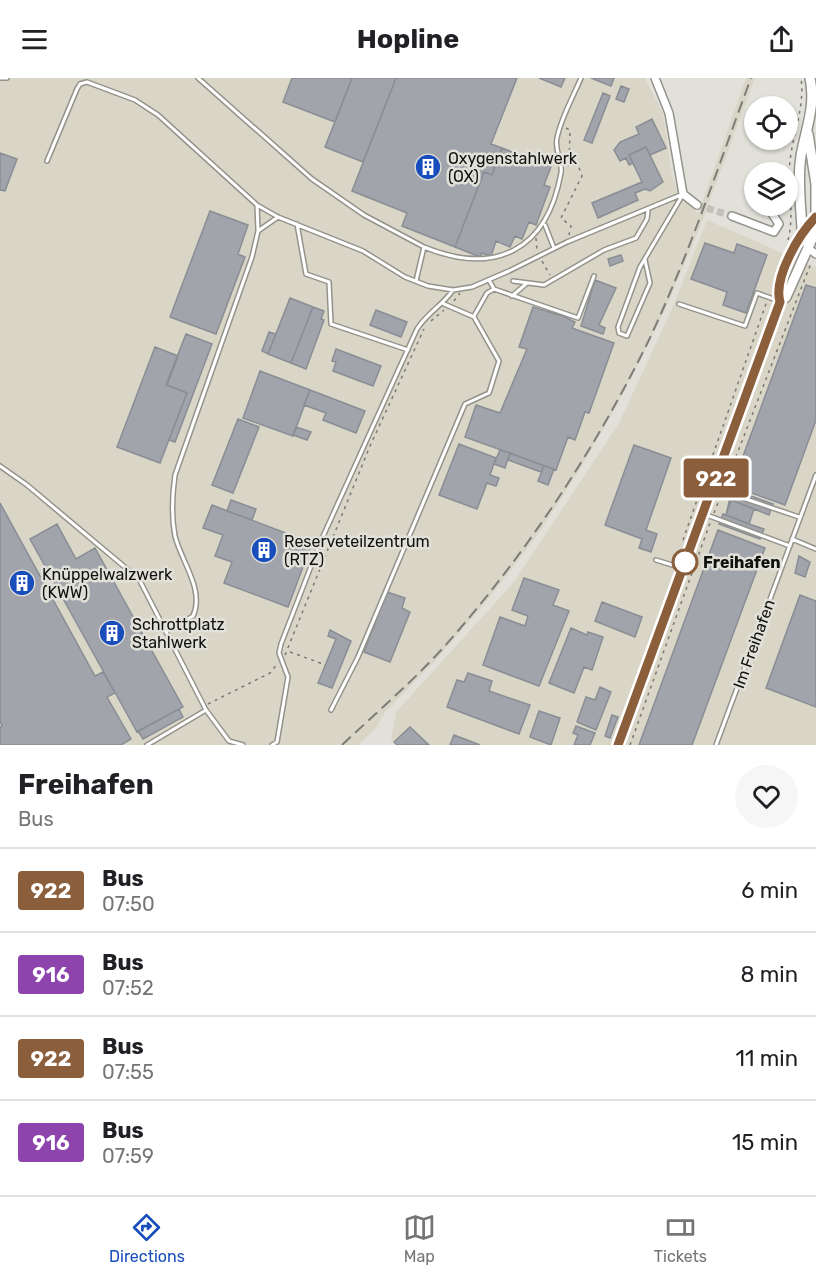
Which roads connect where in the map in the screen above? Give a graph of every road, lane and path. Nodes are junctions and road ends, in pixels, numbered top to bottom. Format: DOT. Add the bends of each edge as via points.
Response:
graph roads {
  1 [pos="1,78"];
  2 [pos="7,78"];
  3 [pos="198,78"];
  4 [pos="581,78"];
  5 [pos="655,78"];
  6 [pos="810,78"];
  7 [pos="561,126"];
  8 [pos="808,132"];
  9 [pos="47,161"];
  10 [pos="816,184"];
  11 [pos="683,194"];
  12 [pos="257,205"];
  13 [pos="697,205"];
  14 [pos="648,210"];
  15 [pos="732,216"];
  16 [pos="773,216"];
  17 [pos="278,217"];
  18 [pos="816,218"];
  19 [pos="544,223"];
  20 [pos="297,224"];
  21 [pos="802,230"];
  22 [pos="258,231"];
  23 [pos="816,231"];
  24 [pos="774,232"];
  25 [pos="567,242"];
  26 [pos="786,246"];
  27 [pos="424,247"];
  28 [pos="554,248"];
  29 [pos="812,251"];
  30 [pos="645,260"];
  31 [pos="811,263"];
  32 [pos="594,276"];
  33 [pos="489,280"];
  34 [pos="416,281"];
  35 [pos="513,281"];
  36 [pos="526,284"];
  37 [pos="461,288"];
  38 [pos="494,289"];
  39 [pos="453,290"];
  40 [pos="512,296"];
  41 [pos="768,297"];
  42 [pos="780,302"];
  43 [pos="444,304"];
  44 [pos="679,304"];
  45 [pos="449,306"];
  46 [pos="474,317"];
  47 [pos="409,350"];
  48 [pos="0,466"];
  49 [pos="816,475"];
  50 [pos="712,488"];
  51 [pos="723,492"];
  52 [pos="702,513"];
  53 [pos="712,517"];
  54 [pos="800,517"];
  55 [pos="792,539"];
  56 [pos="682,544"];
  57 [pos="790,546"];
  58 [pos="816,549"];
  59 [pos="656,560"];
  60 [pos="683,568"];
  61 [pos="167,631"];
  62 [pos="289,651"];
  63 [pos="282,659"];
  64 [pos="326,665"];
  65 [pos="205,708"];
  66 [pos="331,710"];
  67 [pos="147,745"];
  68 [pos="243,745"];
  69 [pos="272,745"];
  70 [pos="618,745"];
  71 [pos="630,745"];
  72 [pos="717,745"];
  1 -- 2 [label="lane"];
  3 -- 27 [label="lane" via="312,179 364,215"];
  4 -- 7 [label="lane"];
  5 -- 11 [label="street" via="669,113"];
  6 -- 8 [label="main road" via="813,98"];
  7 -- 19 [label="lane" via="556,152 561,169 556,196"];
  7 -- 25 [label="path" via="570,130 569,166 578,165 582,176 561,218 571,226"];
  8 -- 10 [label="main road"];
  8 -- 21 [label="main road" via="799,176"];
  9 -- 12 [label="lane" via="77,89 87,82 135,100 158,115"];
  10 -- 18 [label="main road"];
  11 -- 13 [label="street"];
  11 -- 14 [label="lane"];
  11 -- 30 [label="lane"];
  12 -- 17 [label="lane"];
  12 -- 22 [label="lane"];
  14 -- 25 [label="lane"];
  14 -- 36 [label="lane" via="636,238 604,250 544,285"];
  15 -- 24 [label="street"];
  16 -- 24 [label="street" via="778,224"];
  17 -- 20 [label="lane"];
  17 -- 22 [label="lane"];
  18 -- 21 [label="main road"];
  18 -- 23 [label="main road"];
  19 -- 27 [label="lane" via="520,246 491,260 464,260"];
  19 -- 28 [label="lane"];
  20 -- 34 [label="lane" via="363,251"];
  20 -- 47 [label="lane" via="306,274 329,282 330,324"];
  21 -- 29 [label="street"];
  21 -- 42 [label="main road" via="777,292"];
  22 -- 61 [label="lane" via="175,475 171,505 176,536 198,598 193,616"];
  23 -- 29 [label="main road"];
  24 -- 26 [label="path" via="789,238"];
  25 -- 28 [label="lane"];
  27 -- 34 [label="lane"];
  28 -- 33 [label="lane"];
  29 -- 42 [label="main road"];
  30 -- 30 [label="lane" via="618,327 619,333 627,336 650,283"];
  31 -- 51 [label="path"];
  32 -- 40 [label="lane" via="578,318"];
  33 -- 37 [label="lane"];
  33 -- 38 [label="lane"];
  34 -- 39 [label="lane"];
  35 -- 36 [label="lane"];
  36 -- 40 [label="lane"];
  37 -- 39 [label="lane"];
  37 -- 45 [label="path"];
  38 -- 40 [label="lane"];
  38 -- 46 [label="lane" via="487,293"];
  39 -- 43 [label="lane"];
  41 -- 42 [label="lane"];
  41 -- 44 [label="lane" via="758,293 745,326"];
  41 -- 56 [label="path"];
  42 -- 50 [label="main road"];
  43 -- 45 [label="lane"];
  43 -- 47 [label="lane" via="424,319"];
  45 -- 46 [label="lane"];
  45 -- 62 [label="path" via="426,324 370,446"];
  46 -- 66 [label="lane" via="499,361 489,393 465,404 358,657"];
  47 -- 63 [label="lane" via="320,543 281,644"];
  48 -- 61 [label="lane" via="27,484 139,579"];
  49 -- 54 [label="lane, Im Freihafen"];
  50 -- 51 [label="lane"];
  50 -- 52 [label="main road"];
  51 -- 53 [label="path"];
  51 -- 54 [label="lane"];
  52 -- 53 [label="lane"];
  52 -- 60 [label="main road"];
  53 -- 57 [label="lane"];
  53 -- 71 [label="path"];
  54 -- 55 [label="lane, Im Freihafen"];
  55 -- 57 [label="lane, Im Freihafen"];
  55 -- 58 [label="lane"];
  57 -- 72 [label="lane, Im Freihafen"];
  59 -- 60 [label="lane"];
  60 -- 70 [label="main road"];
  61 -- 65 [label="lane"];
  62 -- 63 [label="path"];
  62 -- 64 [label="path"];
  63 -- 65 [label="path" via="270,673"];
  63 -- 69 [label="lane" via="288,677 277,742"];
  65 -- 67 [label="lane"];
  65 -- 68 [label="lane" via="229,741"];
}
